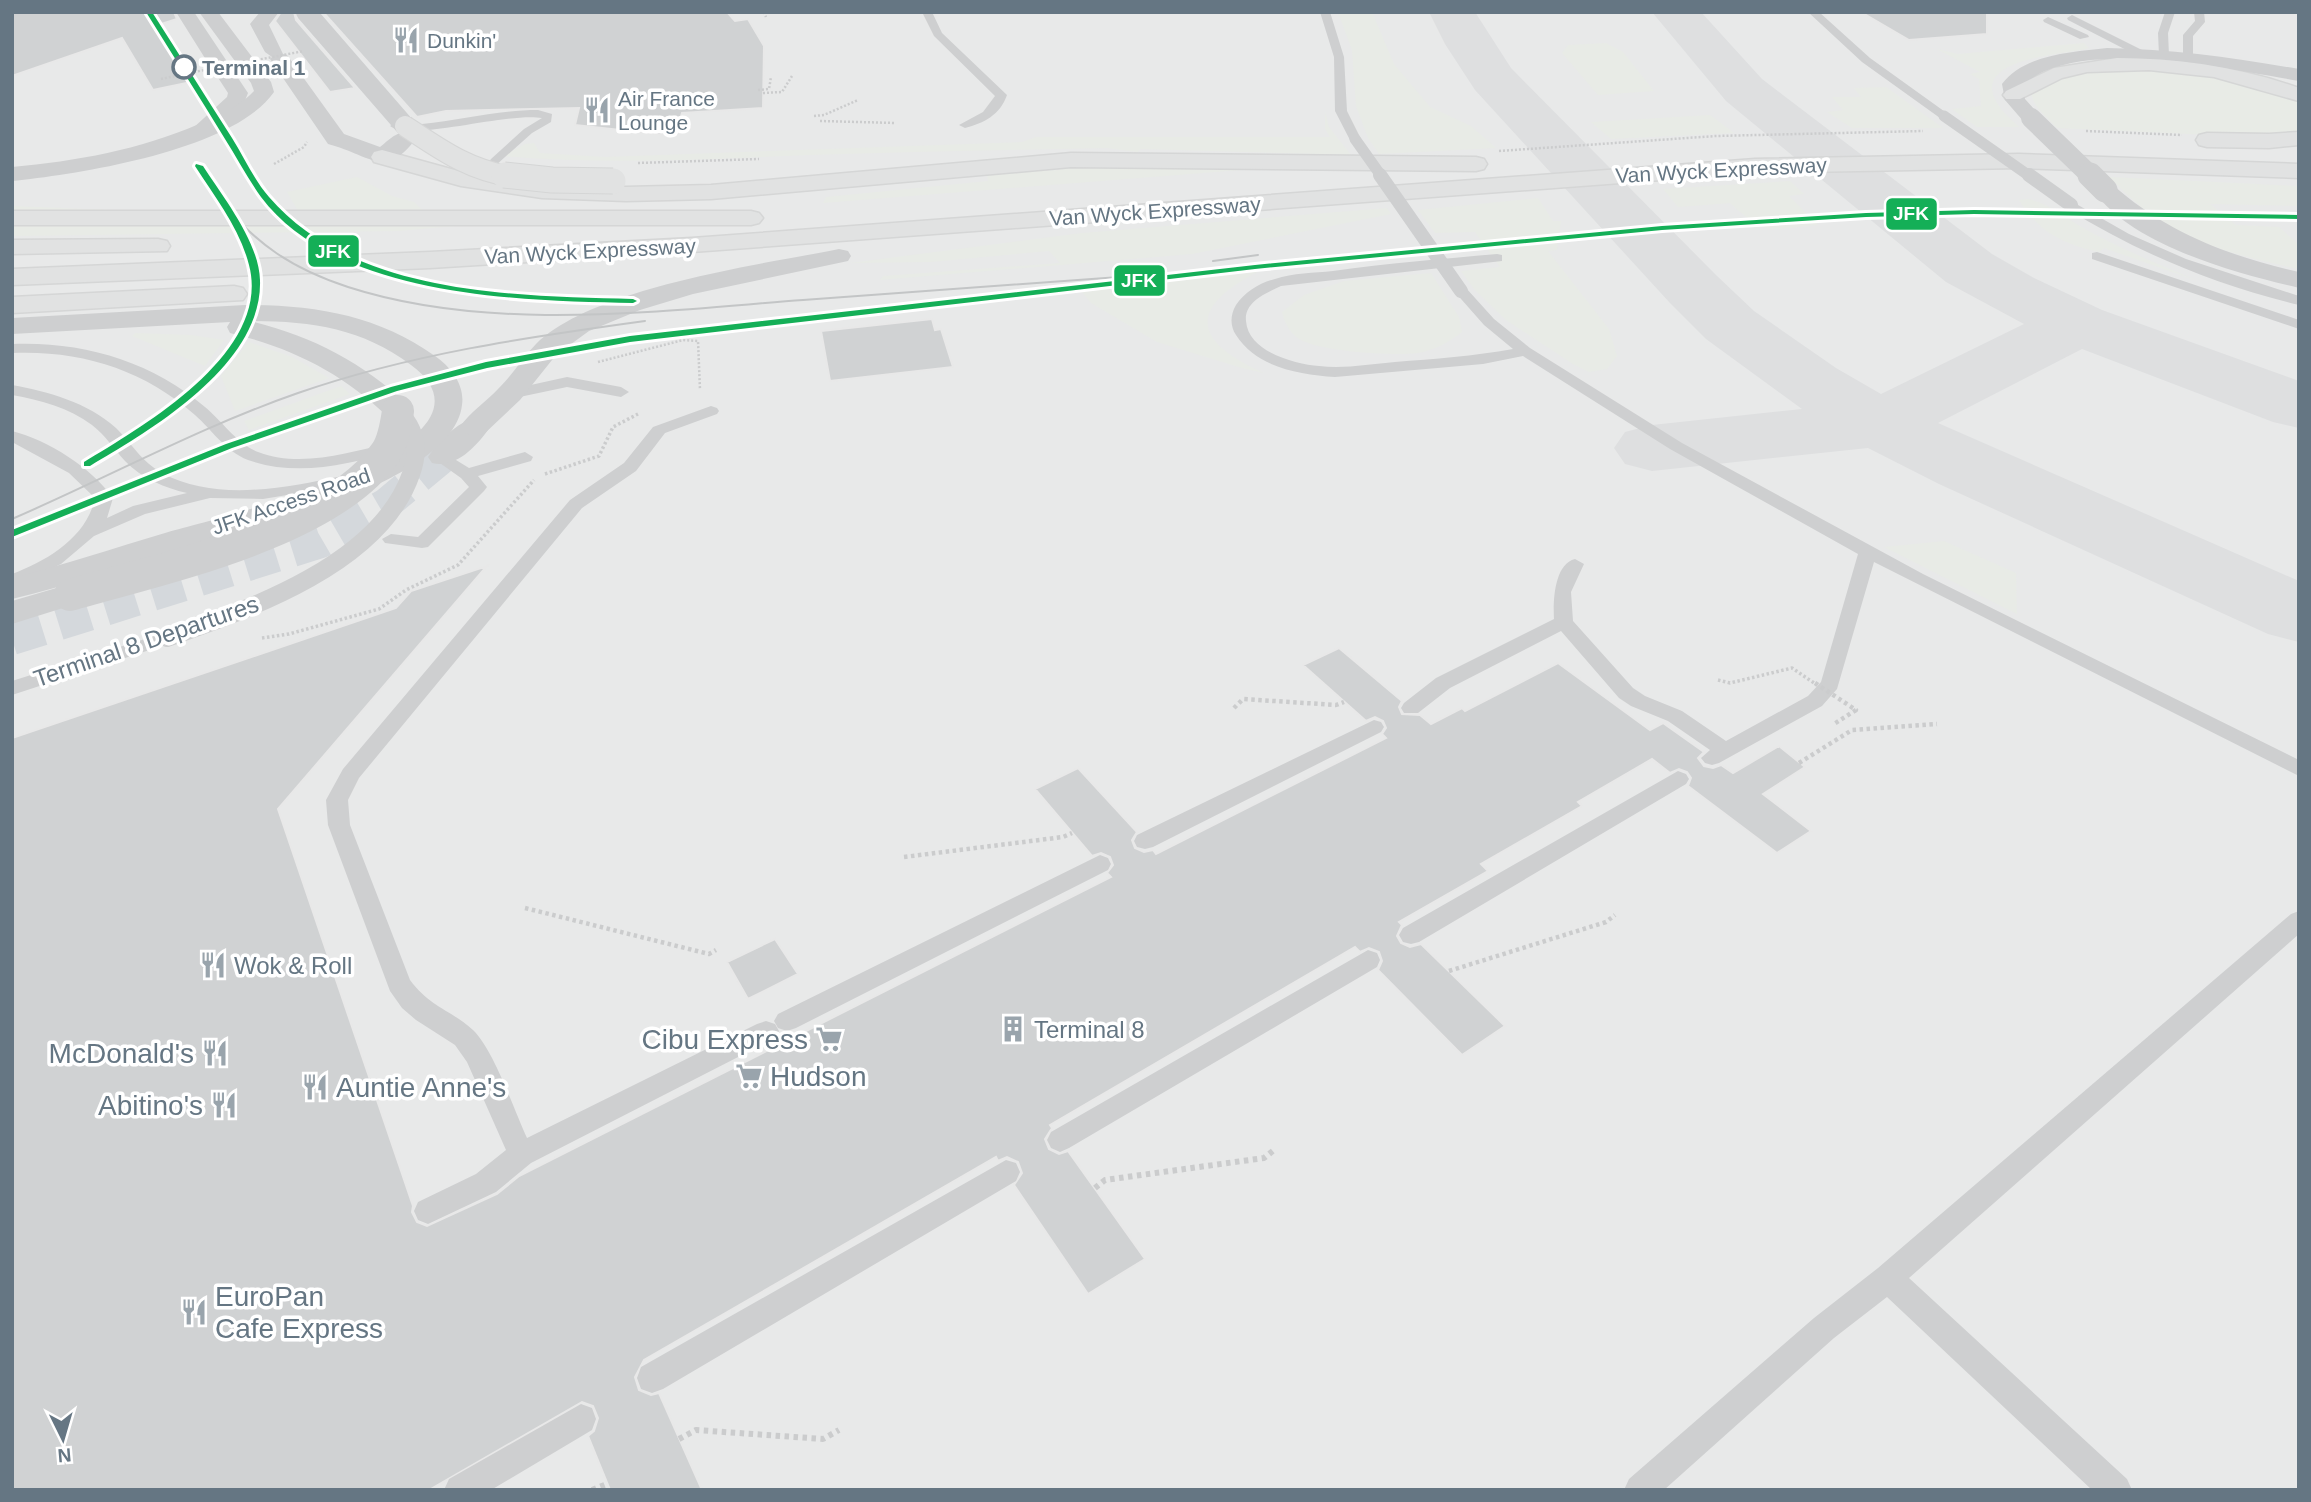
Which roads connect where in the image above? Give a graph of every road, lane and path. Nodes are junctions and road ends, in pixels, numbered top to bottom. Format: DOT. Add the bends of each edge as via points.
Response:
graph roads {
  1 [pos="185,12"];
  2 [pos="208,12"];
  3 [pos="270,12"];
  4 [pos="300,12"];
  5 [pos="306,12"];
  6 [pos="764,12"];
  7 [pos="927,12"];
  8 [pos="1325,12"];
  9 [pos="1813,12"];
  10 [pos="2170,12"];
  11 [pos="2199,12"];
  12 [pos="766,17"];
  13 [pos="2072,18"];
  14 [pos="2048,20"];
  15 [pos="312,50"];
  16 [pos="2120,55"];
  17 [pos="2144,55"];
  18 [pos="2164,55"];
  19 [pos="2188,57"];
  20 [pos="2299,75"];
  21 [pos="792,76"];
  22 [pos="771,77"];
  23 [pos="161,79"];
  24 [pos="758,90"];
  25 [pos="763,93"];
  26 [pos="2013,94"];
  27 [pos="2299,94"];
  28 [pos="858,100"];
  29 [pos="814,116"];
  30 [pos="820,121"];
  31 [pos="896,123"];
  32 [pos="965,125"];
  33 [pos="402,130"];
  34 [pos="197,132"];
  35 [pos="2299,138"];
  36 [pos="2188,139"];
  37 [pos="2080,141"];
  38 [pos="2012,143"];
  39 [pos="2299,154"];
  40 [pos="382,157"];
  41 [pos="1049,161"];
  42 [pos="495,162"];
  43 [pos="841,162"];
  44 [pos="790,164"];
  45 [pos="2145,164"];
  46 [pos="635,168"];
  47 [pos="2299,171"];
  48 [pos="12,174"];
  49 [pos="1498,175"];
  50 [pos="2299,180"];
  51 [pos="12,218"];
  52 [pos="777,218"];
  53 [pos="347,243"];
  54 [pos="12,247"];
  55 [pos="839,256"];
  56 [pos="2096,256"];
  57 [pos="12,257"];
  58 [pos="1497,258"];
  59 [pos="12,277"];
  60 [pos="2299,280"];
  61 [pos="388,286"];
  62 [pos="306,290"];
  63 [pos="2299,301"];
  64 [pos="12,304"];
  65 [pos="161,318"];
  66 [pos="2299,325"];
  67 [pos="12,326"];
  68 [pos="392,337"];
  69 [pos="12,349"];
  70 [pos="1525,351"];
  71 [pos="12,390"];
  72 [pos="621,392"];
  73 [pos="510,394"];
  74 [pos="398,411"];
  75 [pos="711,411"];
  76 [pos="445,417"];
  77 [pos="475,426"];
  78 [pos="12,436"];
  79 [pos="526,457"];
  80 [pos="455,465"];
  81 [pos="376,472"];
  82 [pos="214,492"];
  83 [pos="85,535"];
  84 [pos="391,539"];
  85 [pos="1868,552"];
  86 [pos="1575,564"];
  87 [pos="12,581"];
  88 [pos="12,589"];
  89 [pos="12,613"];
  90 [pos="1564,622"];
  91 [pos="1718,680"];
  92 [pos="12,688"];
  93 [pos="1345,702"];
  94 [pos="1234,708"];
  95 [pos="1411,708"];
  96 [pos="1834,724"];
  97 [pos="1937,724"];
  98 [pos="1374,727"];
  99 [pos="1799,762"];
  100 [pos="2299,769"];
  101 [pos="1678,779"];
  102 [pos="1072,833"];
  103 [pos="1145,841"];
  104 [pos="904,857"];
  105 [pos="1100,864"];
  106 [pos="525,908"];
  107 [pos="1615,915"];
  108 [pos="2299,920"];
  109 [pos="1412,934"];
  110 [pos="716,950"];
  111 [pos="1368,960"];
  112 [pos="1449,971"];
  113 [pos="1060,1140"];
  114 [pos="1274,1150"];
  115 [pos="521,1154"];
  116 [pos="1006,1172"];
  117 [pos="1095,1188"];
  118 [pos="428,1211"];
  119 [pos="1888,1278"];
  120 [pos="652,1378"];
  121 [pos="581,1419"];
  122 [pos="839,1430"];
  123 [pos="679,1439"];
  124 [pos="607,1484"];
  125 [pos="460,1490"];
  126 [pos="592,1490"];
  127 [pos="1640,1490"];
  128 [pos="2116,1490"];
  1 -- 34 [label="street" via="238,93 237,99"];
  2 -- 34 [label="street" via="264,92 246,111"];
  3 -- 40 [label="street" via="259,24 336,139"];
  4 -- 33 [label="street"];
  5 -- 33 [label="street, bridge"];
  6 -- 12 [label="path"];
  7 -- 32 [label="lane" via="934,30 1001,95 989,114"];
  8 -- 70 [label="lane, bridge" via="1339,57 1341,111 1355,139 1461,291"];
  9 -- 63 [label="lane, bridge" via="1866,60 2111,230 2225,279"];
  10 -- 18 [label="lane" via="2163,33"];
  11 -- 19 [label="lane" via="2200,22 2188,36"];
  13 -- 17 [label="lane"];
  14 -- 16 [label="lane"];
  15 -- 23 [label="path, bridge"];
  16 -- 17 [label="street"];
  16 -- 26 [label="street" via="2035,68 2012,84"];
  17 -- 18 [label="street"];
  18 -- 19 [label="street"];
  19 -- 20 [label="street"];
  21 -- 25 [label="path" via="782,92"];
  22 -- 24 [label="path" via="769,89"];
  26 -- 27 [label="highway" via="2063,71 2141,65 2236,76"];
  26 -- 60 [label="street, bridge" via="2031,118 2132,216 2173,239 2237,264"];
  28 -- 29 [label="path"];
  30 -- 31 [label="path"];
  33 -- 40 [label="street"];
  33 -- 42 [label="highway" via="427,150"];
  33 -- 42 [label="lane" via="470,119 548,116"];
  33 -- 43 [label="highway, bridge" via="474,168 534,178 699,177"];
  34 -- 48 [label="street" via="96,166"];
  35 -- 36 [label="highway"];
  37 -- 38 [label="highway"];
  38 -- 39 [label="highway, Van Wyck Expressway"];
  38 -- 49 [label="highway, Van Wyck Expressway" via="1752,147"];
  40 -- 41 [label="highway" via="441,176 495,186 613,192 759,187"];
  41 -- 43 [label="highway" via="978,157"];
  41 -- 49 [label="highway" via="1142,159"];
  42 -- 46 [label="highway"];
  43 -- 44 [label="highway"];
  45 -- 47 [label="highway, Van Wyck Expressway"];
  45 -- 49 [label="highway, Van Wyck Expressway" via="1832,163"];
  45 -- 50 [label="highway"];
  49 -- 52 [label="highway, Van Wyck Expressway"];
  49 -- 55 [label="highway" via="1465,197"];
  49 -- 59 [label="highway, Van Wyck Expressway" via="692,245"];
  51 -- 52 [label="highway"];
  52 -- 53 [label="highway, Van Wyck Expressway"];
  53 -- 54 [label="highway, Van Wyck Expressway"];
  53 -- 57 [label="highway"];
  55 -- 61 [label="highway"];
  55 -- 73 [label="street" via="688,287 597,317 555,341"];
  56 -- 66 [label="lane"];
  58 -- 70 [label="lane" via="1278,282 1245,300 1238,315 1240,332 1255,349 1278,362 1335,372"];
  62 -- 64 [label="highway"];
  65 -- 67 [label="street"];
  65 -- 68 [label="street" via="307,314 343,320"];
  65 -- 74 [label="street" via="235,326 296,342 347,367"];
  68 -- 76 [label="street" via="445,381 450,398"];
  68 -- 77 [label="street" via="452,361 471,379 478,408"];
  69 -- 76 [label="lane" via="74,351 129,370 177,394 241,450 268,460 317,462 372,452 410,440"];
  70 -- 85 [label="lane" via="1676,446"];
  71 -- 82 [label="lane" via="82,413 112,433 148,471 179,485"];
  72 -- 73 [label="lane" via="567,382"];
  73 -- 77 [label="street"];
  74 -- 89 [label="street, bridge" via="390,443 370,471 298,520 233,545"];
  74 -- 92 [label="lane, Terminal 8 Departures, bridge" via="410,422 416,438 411,478 389,515 342,555 296,585 221,619"];
  75 -- 115 [label="lane" via="659,430 630,467 576,504 351,774 337,800 339,825 398,984 418,1007 464,1038 477,1056"];
  76 -- 81 [label="street, JFK Access Road" via="423,444"];
  77 -- 80 [label="street"];
  78 -- 83 [label="lane" via="69,466 100,491 104,504"];
  79 -- 80 [label="lane"];
  80 -- 84 [label="lane" via="478,488 422,543"];
  81 -- 82 [label="lane" via="287,492"];
  81 -- 88 [label="street, JFK Access Road" via="283,508"];
  82 -- 83 [label="lane" via="139,510"];
  83 -- 87 [label="lane" via="50,563"];
  85 -- 90 [label="lane" via="1830,684 1815,701 1719,755 1675,716 1626,692"];
  85 -- 100 [label="lane"];
  86 -- 90 [label="lane" via="1562,592"];
  90 -- 95 [label="lane" via="1444,683"];
  91 -- 96 [label="path, bridge" via="1730,682 1792,668 1856,710"];
  93 -- 94 [label="path" via="1243,699"];
  97 -- 99 [label="path" via="1852,730"];
  98 -- 103 [label="lane"];
  101 -- 109 [label="lane"];
  102 -- 104 [label="path"];
  105 -- 115 [label="lane"];
  106 -- 110 [label="path" via="709,954"];
  107 -- 112 [label="path"];
  108 -- 119 [label="lane"];
  111 -- 113 [label="lane"];
  114 -- 117 [label="path" via="1264,1158 1105,1180"];
  115 -- 118 [label="lane" via="486,1182"];
  116 -- 120 [label="lane"];
  119 -- 127 [label="lane" via="1824,1328"];
  119 -- 128 [label="lane"];
  121 -- 125 [label="lane"];
  122 -- 123 [label="path" via="823,1439 696,1430"];
  124 -- 126 [label="path"];
}
